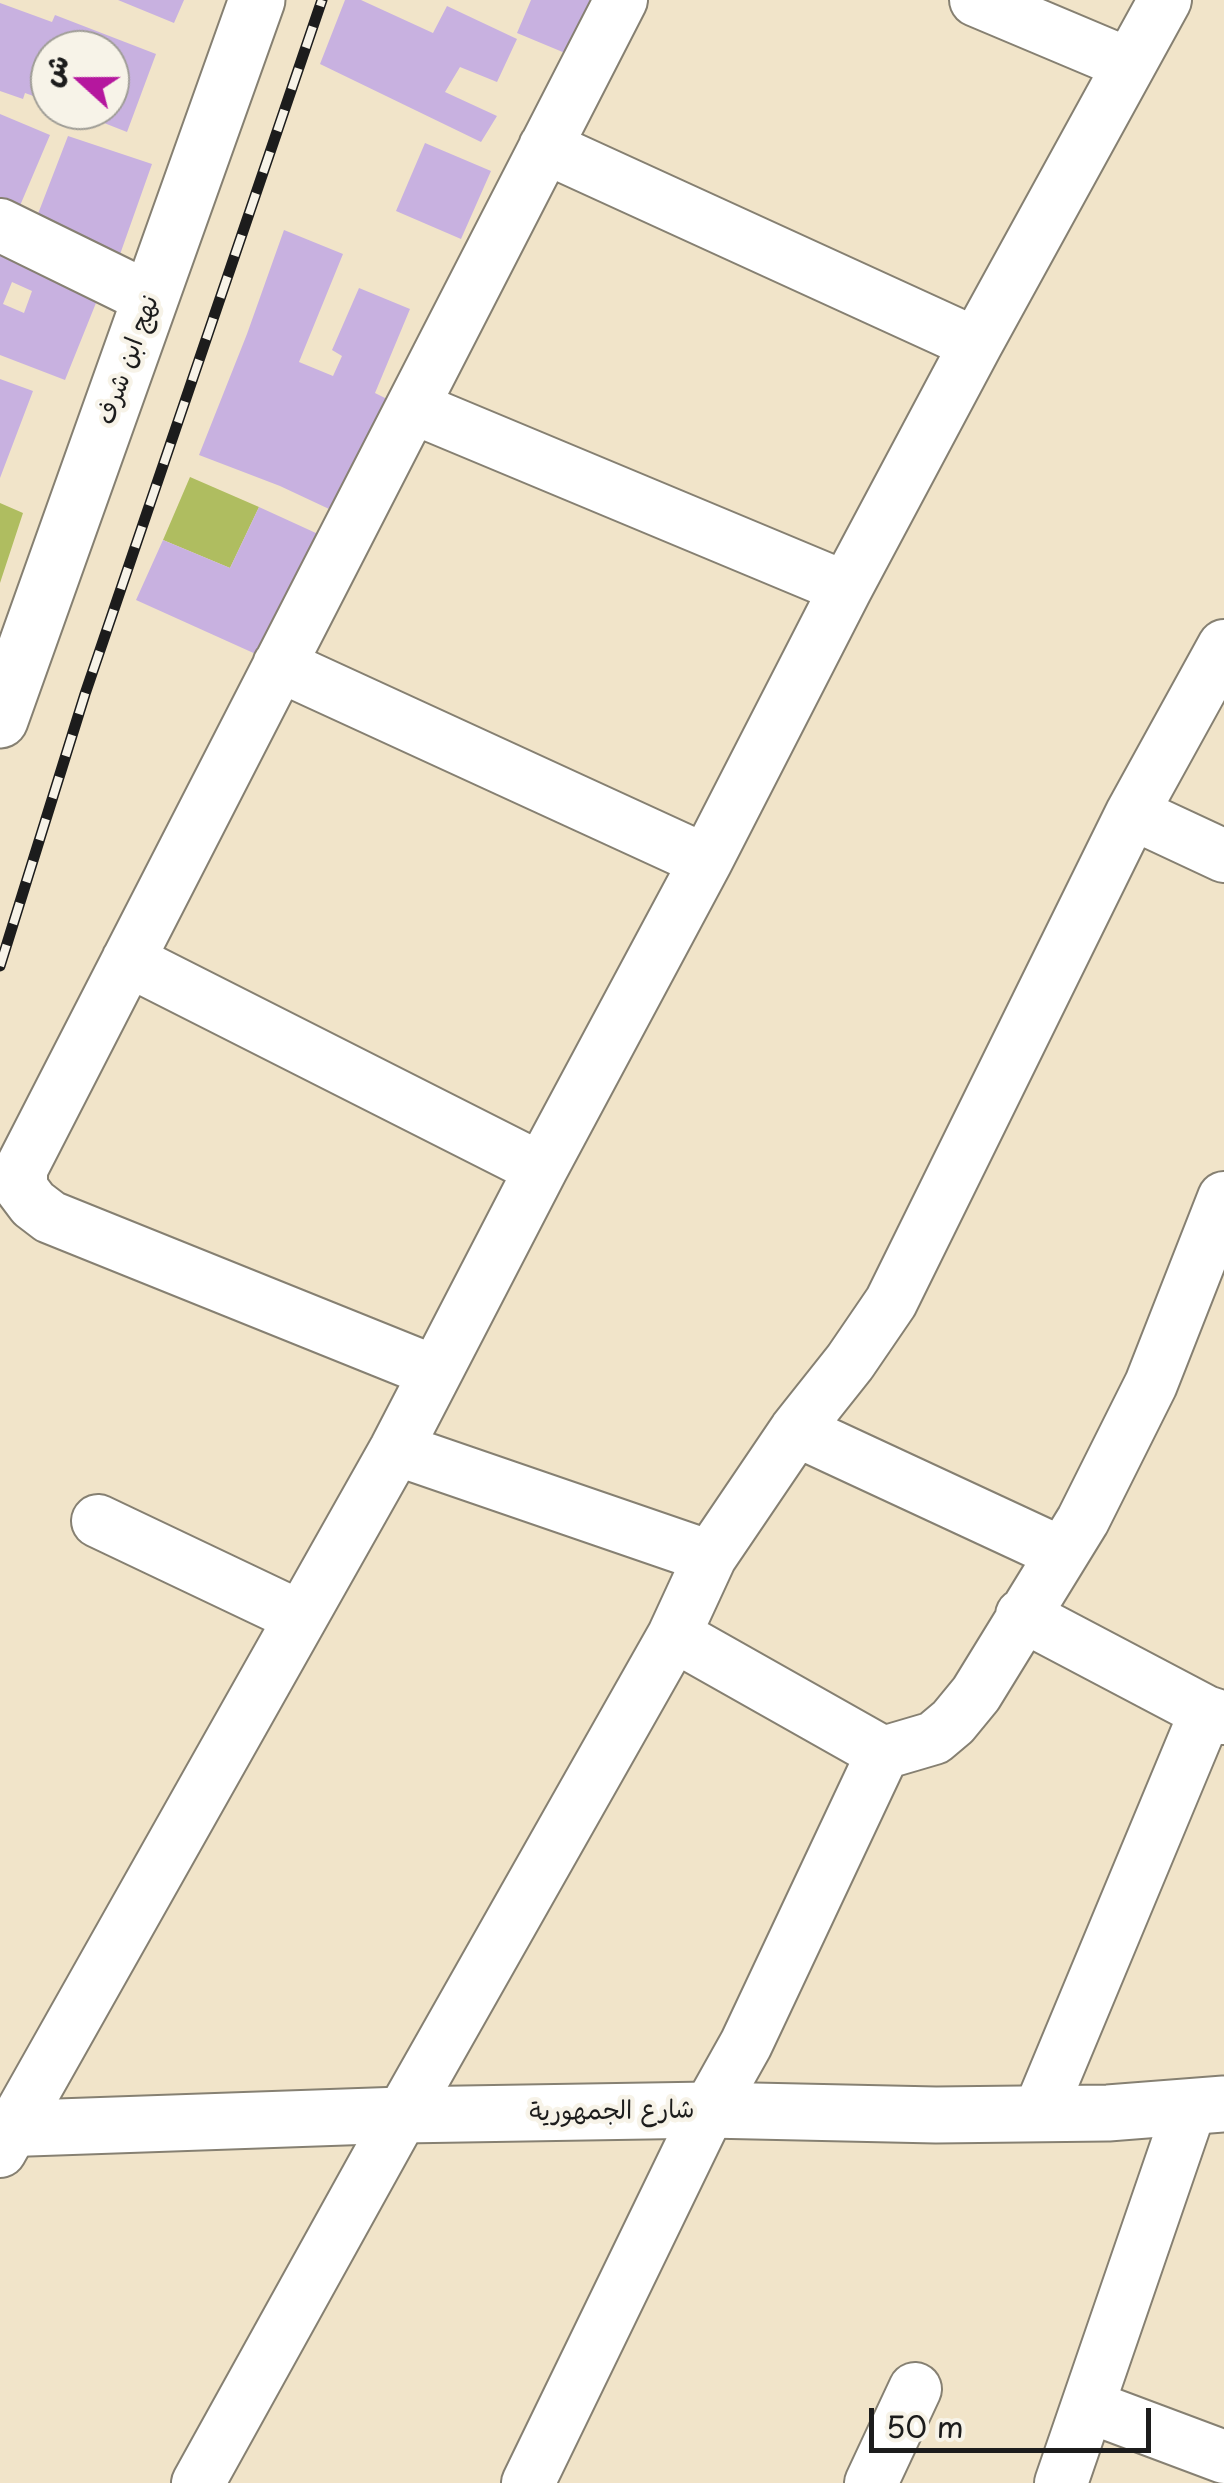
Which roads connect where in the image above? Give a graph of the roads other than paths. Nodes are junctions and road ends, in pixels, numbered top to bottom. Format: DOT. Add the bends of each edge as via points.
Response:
graph roads {
  1 [pos="256,0"];
  2 [pos="621,0"];
  3 [pos="976,0"];
  4 [pos="1165,0"];
  5 [pos="1128,64"];
  6 [pos="546,147"];
  7 [pos="0,224"];
  8 [pos="151,299"];
  9 [pos="976,344"];
  10 [pos="412,407"];
  11 [pos="846,588"];
  12 [pos="1224,646"];
  13 [pos="279,666"];
  14 [pos="0,720"];
  15 [pos="1132,813"];
  16 [pos="1224,856"];
  17 [pos="706,861"];
  18 [pos="128,960"];
  19 [pos="541,1169"];
  20 [pos="1224,1198"];
  21 [pos="1206,1296"];
  22 [pos="435,1372"];
  23 [pos="796,1430"];
  24 [pos="396,1449"];
  25 [pos="98,1521"];
  26 [pos="1061,1553"];
  27 [pos="710,1557"];
  28 [pos="1022,1615"];
  29 [pos="300,1618"];
  30 [pos="674,1635"];
  31 [pos="1215,1715"];
  32 [pos="883,1753"];
  33 [pos="1207,2106"];
  34 [pos="709,2110"];
  35 [pos="1038,2115"];
  36 [pos="402,2116"];
  37 [pos="4,2136"];
  38 [pos="916,2389"];
  39 [pos="1088,2406"];
  40 [pos="1224,2457"];
  41 [pos="198,2483"];
  42 [pos="528,2483"];
  43 [pos="871,2483"];
  44 [pos="1061,2483"];
  1 -- 8 [label="main road, نهج ابن شرف"];
  2 -- 6 [label="street"];
  3 -- 5 [label="street"];
  4 -- 5 [label="street"];
  5 -- 9 [label="street"];
  6 -- 9 [label="street"];
  6 -- 10 [label="street"];
  7 -- 8 [label="street"];
  8 -- 14 [label="main road, نهج ابن شرف"];
  9 -- 11 [label="street"];
  10 -- 11 [label="street"];
  10 -- 13 [label="street"];
  11 -- 17 [label="street"];
  12 -- 15 [label="street"];
  13 -- 17 [label="street"];
  13 -- 18 [label="street"];
  15 -- 16 [label="street"];
  15 -- 23 [label="street" via="891,1302"];
  17 -- 19 [label="street"];
  18 -- 19 [label="street"];
  18 -- 22 [label="street" via="21,1168 21,1188 50,1217"];
  19 -- 22 [label="street"];
  20 -- 21 [label="street"];
  21 -- 26 [label="street" via="1150,1384"];
  22 -- 24 [label="street"];
  23 -- 26 [label="street"];
  23 -- 27 [label="street"];
  24 -- 27 [label="street"];
  24 -- 29 [label="street"];
  25 -- 29 [label="street"];
  26 -- 28 [label="street"];
  27 -- 30 [label="street"];
  28 -- 31 [label="street"];
  28 -- 32 [label="street" via="953,1722 934,1738"];
  29 -- 37 [label="street"];
  30 -- 32 [label="street"];
  30 -- 36 [label="street"];
  31 -- 35 [label="street"];
  32 -- 34 [label="street"];
  33 -- 35 [label="main road, شارع الجمهورية"];
  33 -- 39 [label="street"];
  34 -- 35 [label="main road, شارع الجمهورية"];
  34 -- 36 [label="main road, شارع الجمهورية"];
  34 -- 42 [label="street"];
  36 -- 37 [label="main road, شارع الجمهورية"];
  36 -- 41 [label="street"];
  38 -- 43 [label="street"];
  39 -- 40 [label="street"];
  39 -- 44 [label="street"];
}
